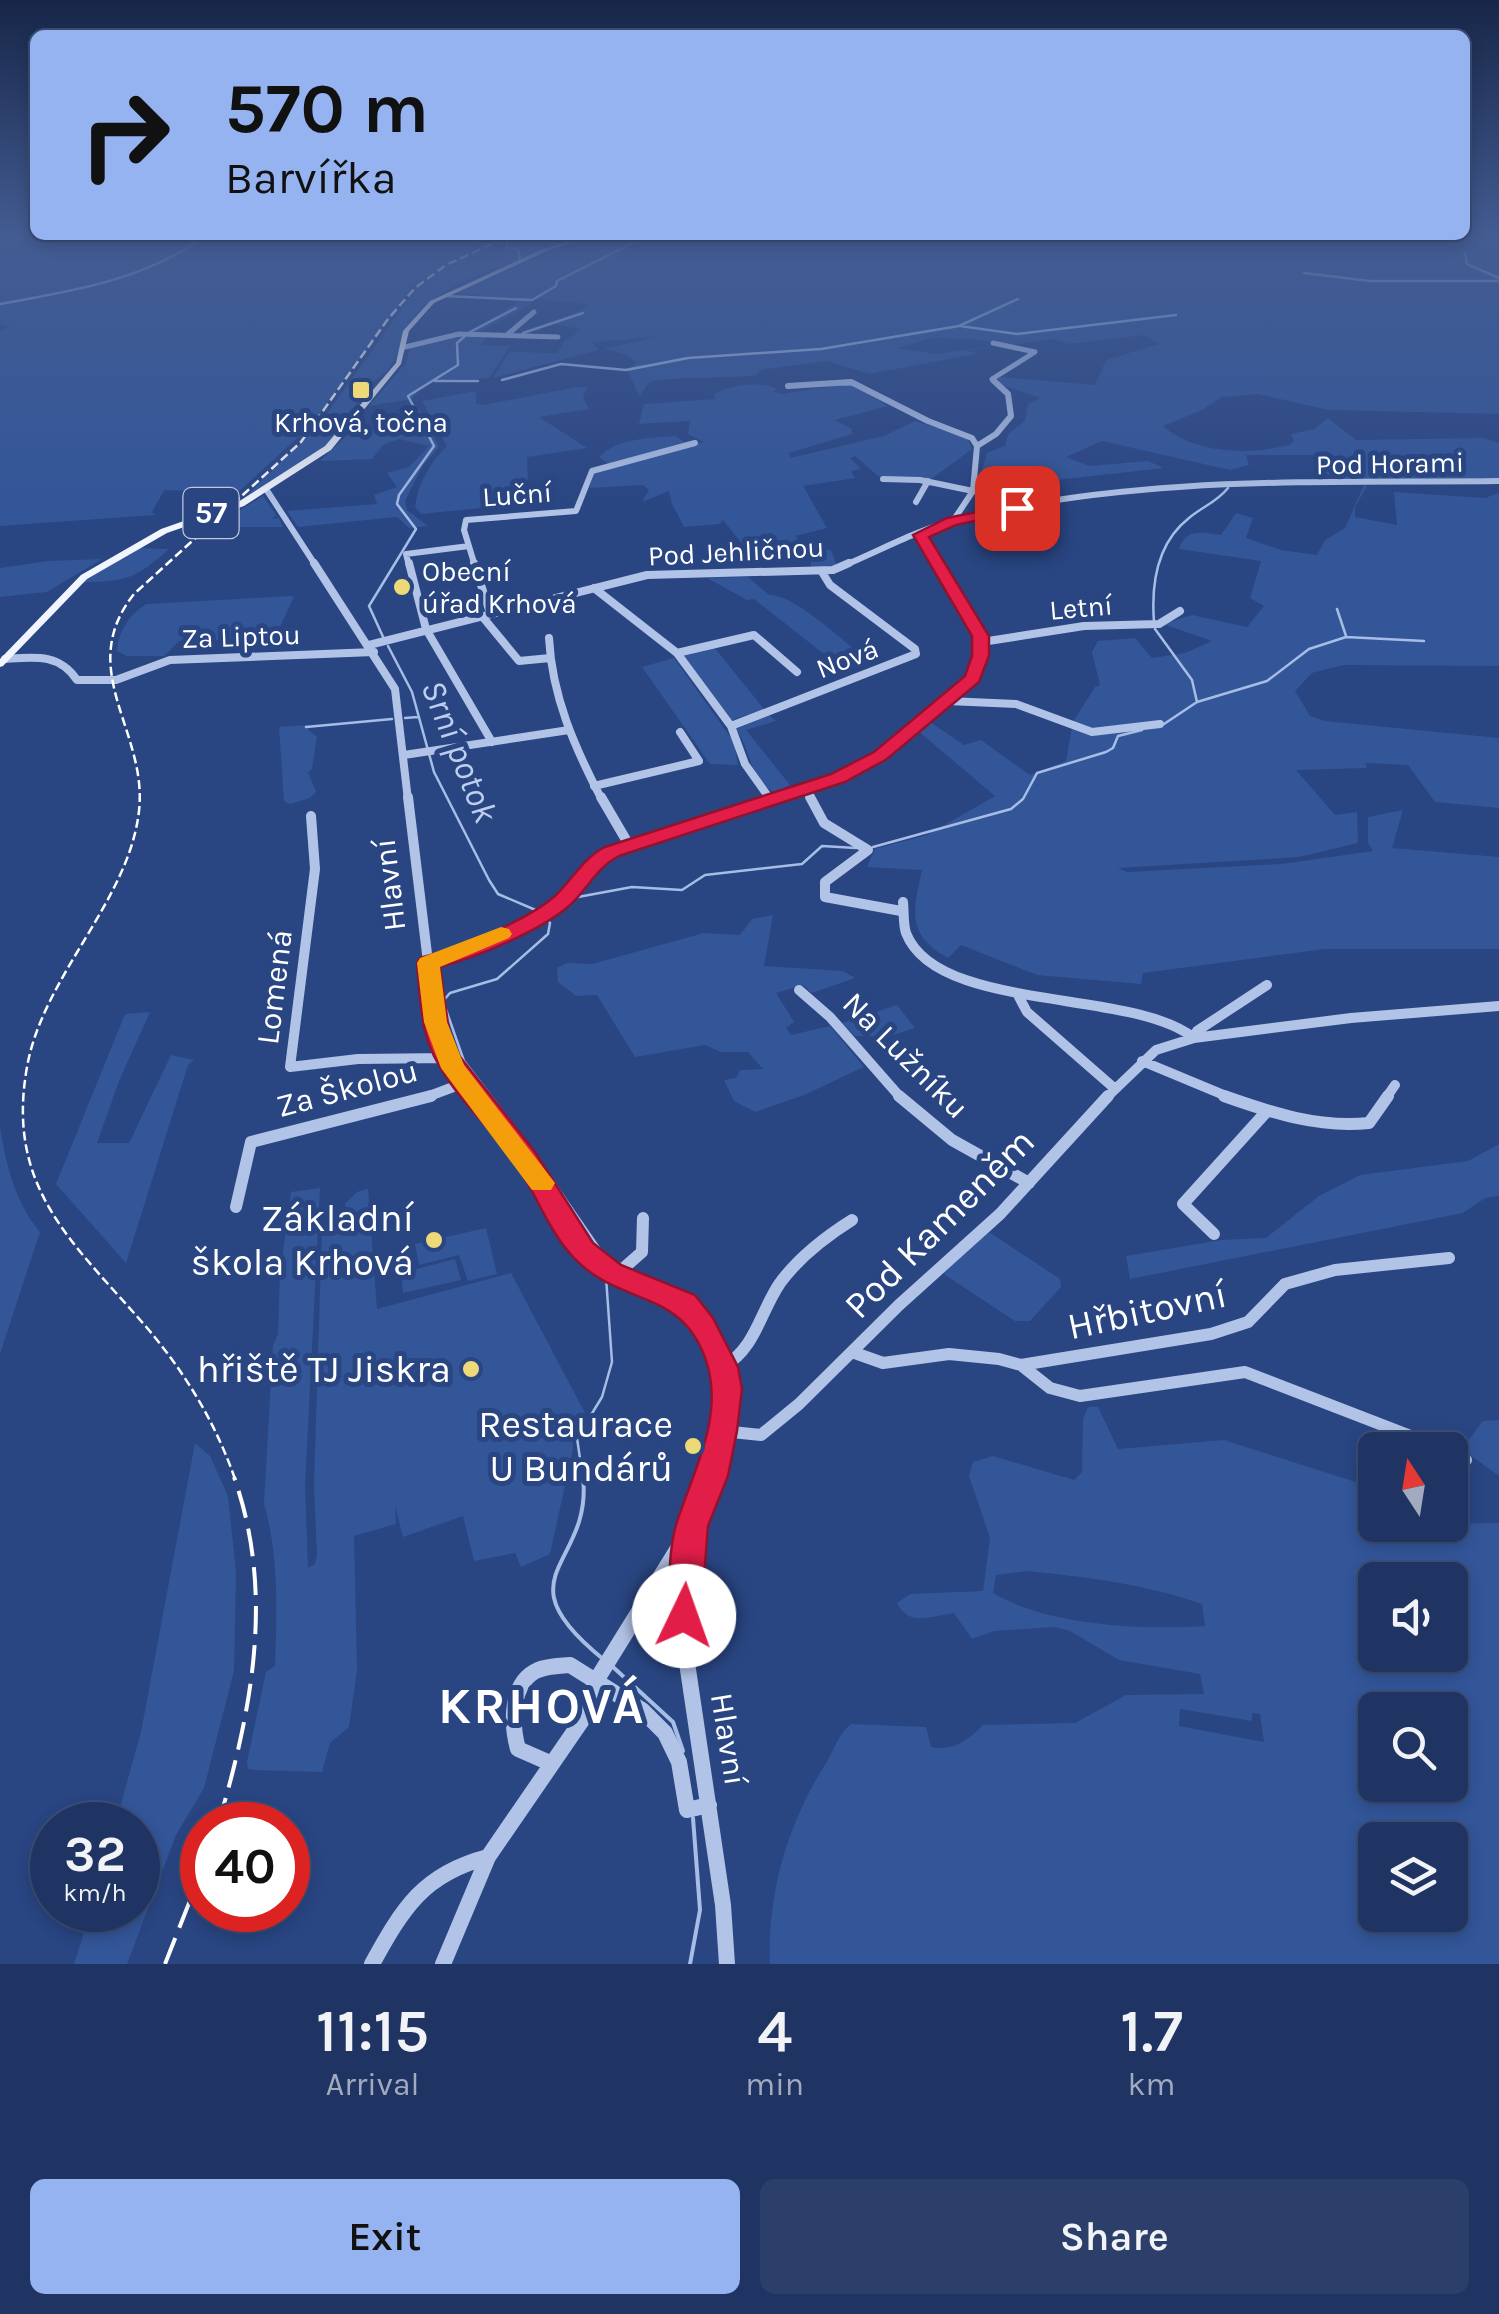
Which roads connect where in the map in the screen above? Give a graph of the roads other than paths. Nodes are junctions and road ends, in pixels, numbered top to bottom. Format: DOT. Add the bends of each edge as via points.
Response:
graph roads {
  1 [pos="407,330"];
  2 [pos="512,330"];
  3 [pos="507,334"];
  4 [pos="558,336"];
  5 [pos="993,343"];
  6 [pos="405,347"];
  7 [pos="788,386"];
  8 [pos="696,442"];
  9 [pos="977,446"];
  10 [pos="883,479"];
  11 [pos="928,481"];
  12 [pos="1499,481"];
  13 [pos="1280,484"];
  14 [pos="266,489"];
  15 [pos="973,490"];
  16 [pos="916,502"];
  17 [pos="952,522"];
  18 [pos="920,535"];
  19 [pos="469,546"];
  20 [pos="822,572"];
  21 [pos="594,588"];
  22 [pos="1180,611"];
  23 [pos="486,614"];
  24 [pos="426,629"];
  25 [pos="550,638"];
  26 [pos="982,642"];
  27 [pos="371,648"];
  28 [pos="677,653"];
  29 [pos="550,658"];
  30 [pos="2,662"];
  31 [pos="797,672"];
  32 [pos="948,701"];
  33 [pos="1160,724"];
  34 [pos="731,726"];
  35 [pos="568,730"];
  36 [pos="680,732"];
  37 [pos="492,742"];
  38 [pos="404,755"];
  39 [pos="594,786"];
  40 [pos="807,787"];
  41 [pos="770,798"];
  42 [pos="310,816"];
  43 [pos="629,845"];
  44 [pos="428,963"];
  45 [pos="1268,985"];
  46 [pos="800,990"];
  47 [pos="1019,997"];
  48 [pos="1499,1006"];
  49 [pos="1194,1038"];
  50 [pos="448,1058"];
  51 [pos="1142,1060"];
  52 [pos="464,1082"];
  53 [pos="1395,1085"];
  54 [pos="1114,1088"];
  55 [pos="1267,1111"];
  56 [pos="1028,1183"];
  57 [pos="236,1207"];
  58 [pos="642,1218"];
  59 [pos="852,1220"];
  60 [pos="1214,1234"];
  61 [pos="1449,1258"];
  62 [pos="614,1274"];
  63 [pos="852,1352"];
  64 [pos="1020,1365"];
  65 [pos="723,1367"];
  66 [pos="722,1431"];
  67 [pos="1400,1432"];
  68 [pos="692,1526"];
  69 [pos="598,1678"];
  70 [pos="550,1763"];
  71 [pos="699,1808"];
  72 [pos="488,1857"];
  73 [pos="372,1964"];
  74 [pos="443,1964"];
  75 [pos="727,1964"];
  1 -- 6 [label="main road, 57"];
  2 -- 3 [label="street"];
  3 -- 4 [label="street"];
  3 -- 6 [label="street"];
  5 -- 9 [label="street" via="1035,352 992,379 1008,394 1011,416"];
  6 -- 14 [label="main road, 57" via="399,364 341,436"];
  7 -- 9 [label="street" via="851,382 965,434"];
  8 -- 19 [label="street, Luční" via="592,471 576,511 466,520"];
  9 -- 15 [label="street"];
  10 -- 11 [label="street"];
  11 -- 15 [label="street"];
  11 -- 16 [label="street"];
  12 -- 13 [label="street, Pod Horami"];
  13 -- 17 [label="street, Pod Jehličnou" via="1212,483"];
  14 -- 27 [label="street, Hlavní"];
  14 -- 30 [label="main road, 57" via="158,534 84,577"];
  15 -- 17 [label="street"];
  17 -- 18 [label="street, Pod Jehličnou"];
  18 -- 20 [label="street, Pod Jehličnou"];
  18 -- 26 [label="street"];
  19 -- 23 [label="street, Luční"];
  19 -- 24 [label="street" via="406,554"];
  20 -- 21 [label="street, Pod Jehličnou" via="647,575"];
  20 -- 34 [label="street, Nová" via="916,654"];
  21 -- 23 [label="street, Pod Jehličnou"];
  21 -- 28 [label="street"];
  22 -- 26 [label="street, Letní" via="1159,624 1084,626"];
  23 -- 24 [label="street, Pod Jehličnou"];
  23 -- 29 [label="street" via="519,660"];
  24 -- 27 [label="street, Pod Jehličnou"];
  24 -- 37 [label="street"];
  25 -- 29 [label="street"];
  26 -- 32 [label="street" via="978,669"];
  27 -- 30 [label="street, Za Liptou" via="170,660 89,683 62,660"];
  27 -- 38 [label="street, Hlavní" via="395,689"];
  28 -- 31 [label="street" via="754,635"];
  28 -- 34 [label="street"];
  29 -- 35 [label="street"];
  32 -- 33 [label="street" via="1016,704 1092,732"];
  32 -- 40 [label="street" via="862,768"];
  34 -- 41 [label="street" via="744,764"];
  35 -- 37 [label="street"];
  35 -- 39 [label="street"];
  36 -- 39 [label="street" via="699,761"];
  37 -- 38 [label="street"];
  38 -- 44 [label="street, Hlavní"];
  39 -- 43 [label="street"];
  40 -- 41 [label="street"];
  40 -- 47 [label="street" via="819,820 868,850 825,882 825,896 902,906 911,942 926,956"];
  41 -- 43 [label="street"];
  42 -- 50 [label="street, Lomená" via="315,870 290,1067"];
  43 -- 44 [label="street" via="600,858 543,913"];
  44 -- 50 [label="street, Hlavní" via="437,1031"];
  45 -- 49 [label="street, Pod Kameněm"];
  46 -- 56 [label="street, Na Lužníku" via="935,1130"];
  47 -- 49 [label="street" via="1147,1014"];
  47 -- 54 [label="street" via="1027,1012"];
  48 -- 49 [label="street, Pod Kameněm"];
  49 -- 51 [label="street, Pod Kameněm"];
  50 -- 52 [label="street, Hlavní"];
  51 -- 54 [label="street, Pod Kameněm"];
  51 -- 55 [label="street"];
  52 -- 57 [label="street, Za Školou" via="407,1105 251,1142"];
  52 -- 62 [label="street, Hlavní" via="517,1146 583,1250"];
  53 -- 55 [label="street" via="1368,1124"];
  54 -- 56 [label="street, Pod Kameněm"];
  55 -- 60 [label="street" via="1183,1204"];
  56 -- 63 [label="street, Pod Kameněm"];
  58 -- 62 [label="street" via="641,1254"];
  59 -- 65 [label="street" via="799,1260 739,1358"];
  61 -- 64 [label="street, Hřbitovní" via="1335,1270 1285,1284 1248,1322 1211,1334"];
  62 -- 65 [label="street, Hlavní" via="684,1303"];
  63 -- 64 [label="street" via="883,1363 962,1354"];
  63 -- 66 [label="street, Pod Kameněm" via="765,1433"];
  64 -- 67 [label="street" via="1050,1388 1080,1396 1246,1372"];
  65 -- 66 [label="street, Hlavní"];
  66 -- 68 [label="street, Hlavní"];
  68 -- 69 [label="street"];
  68 -- 71 [label="street, Hlavní" via="684,1634"];
  69 -- 70 [label="street" via="589,1710"];
  69 -- 70 [label="street" via="570,1665 525,1678 515,1741 518,1750"];
  69 -- 71 [label="street" via="662,1727"];
  70 -- 72 [label="street"];
  71 -- 75 [label="street, Hlavní"];
  72 -- 73 [label="street" via="440,1872 419,1890"];
  72 -- 74 [label="street"];
}
